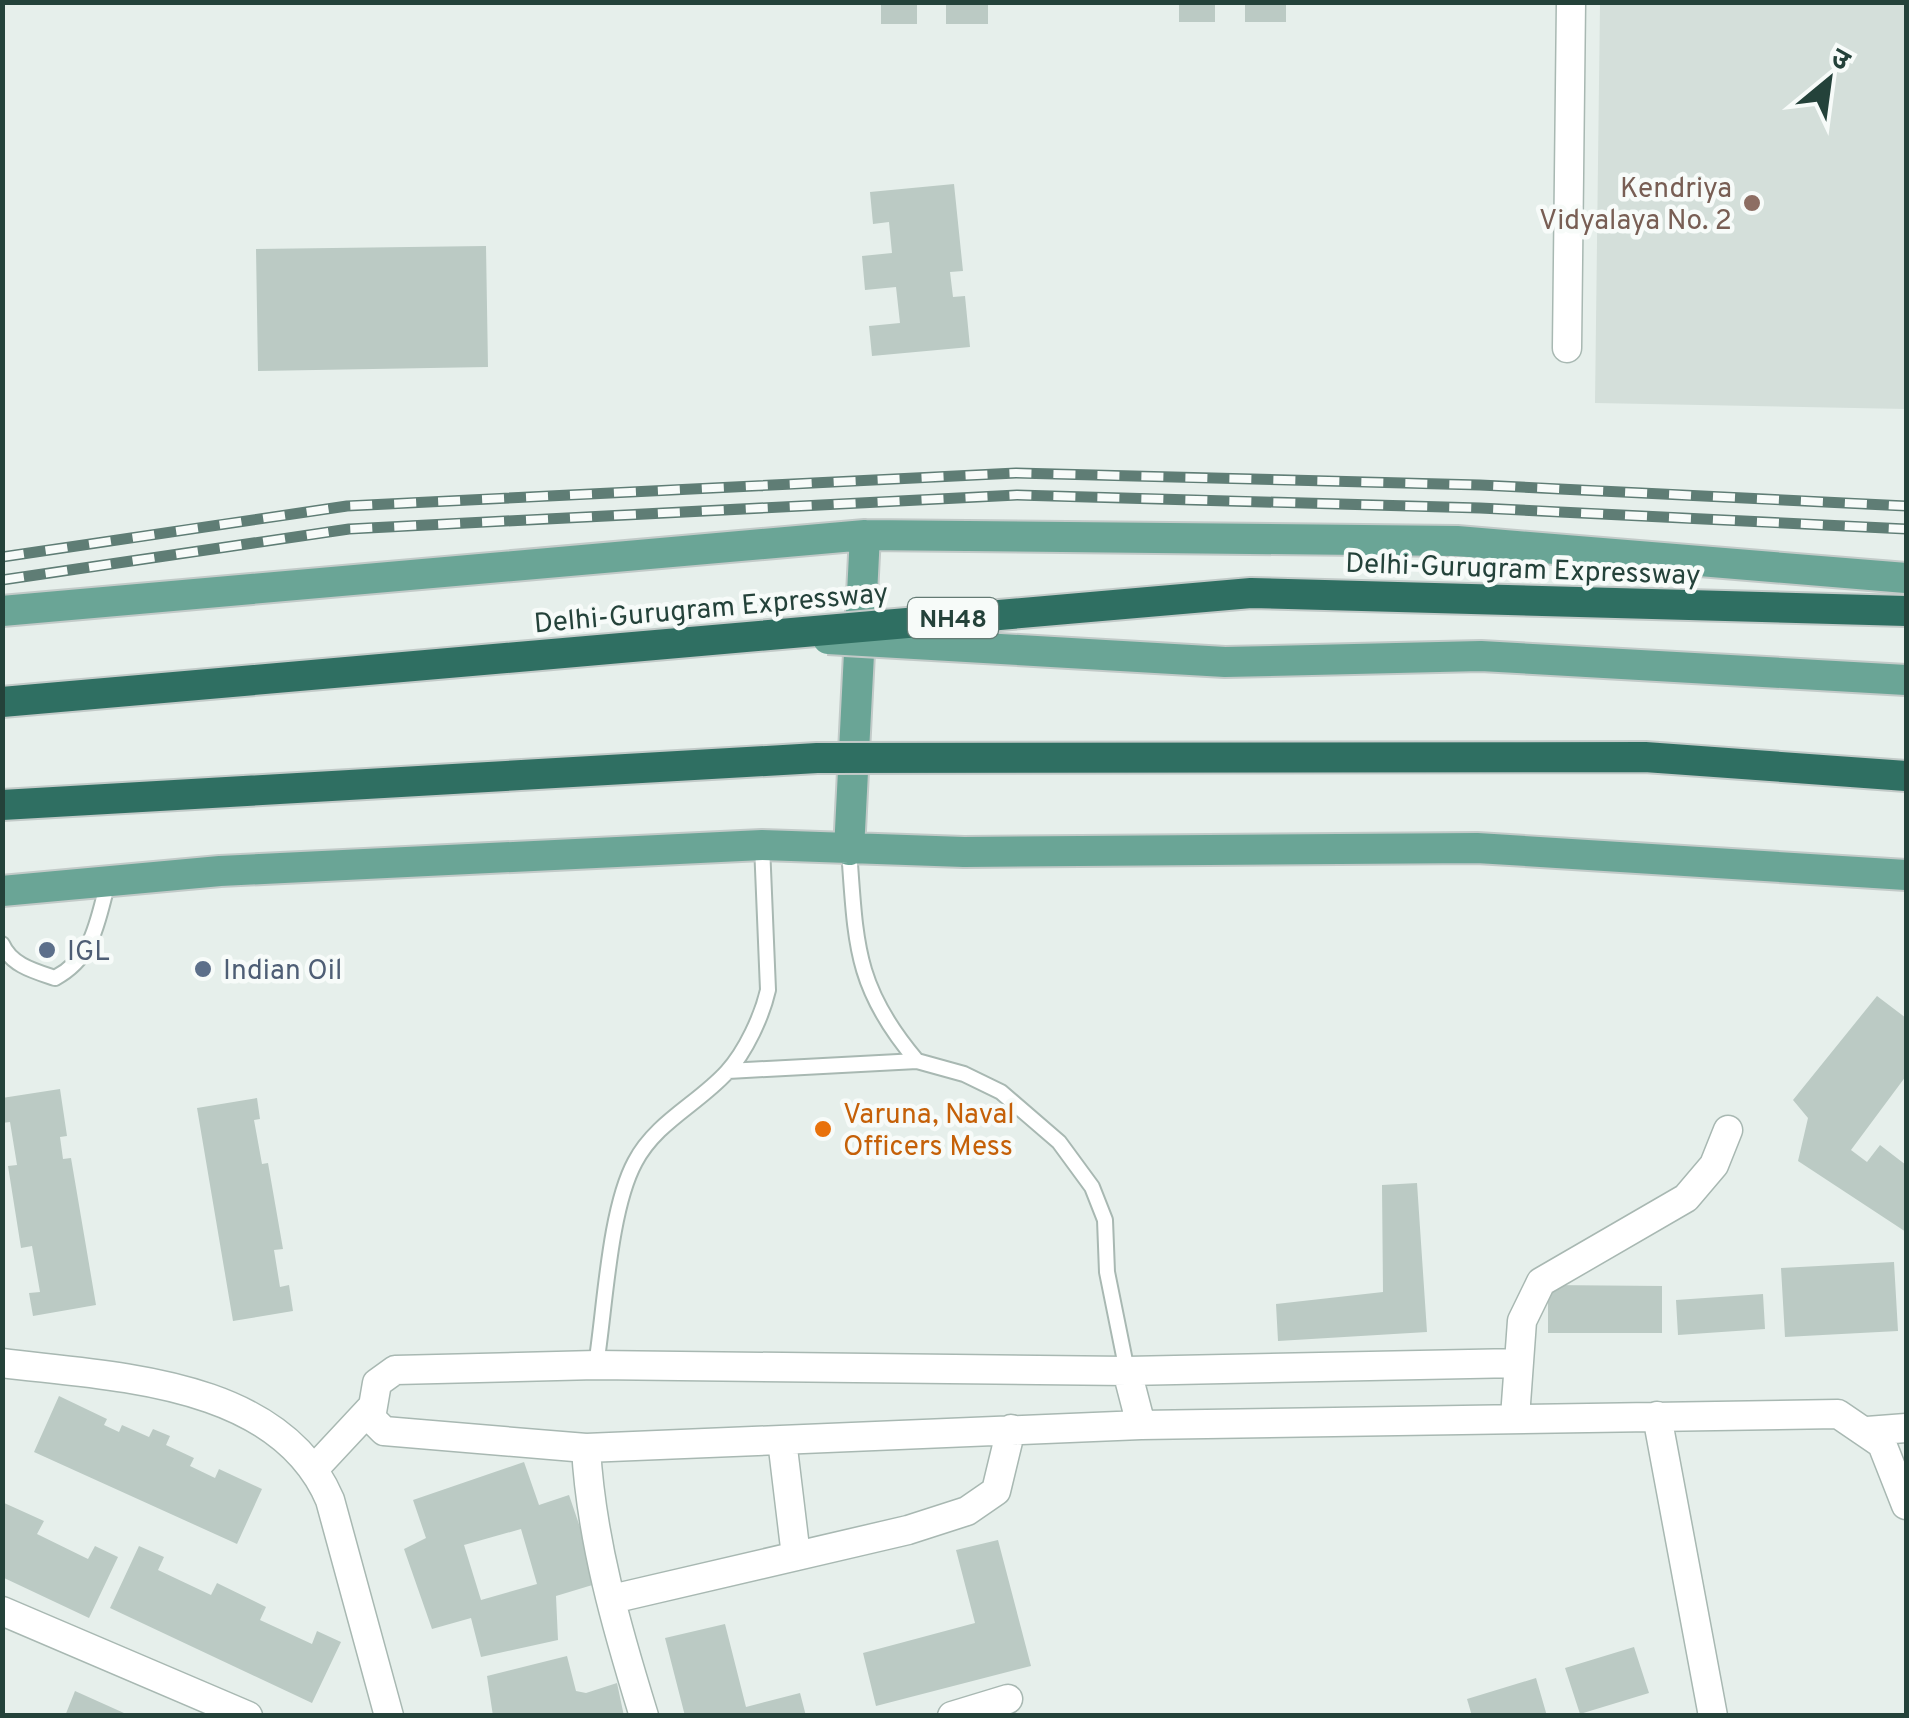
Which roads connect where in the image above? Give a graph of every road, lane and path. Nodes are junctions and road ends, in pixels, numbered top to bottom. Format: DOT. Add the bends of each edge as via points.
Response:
graph roads {
  1 [pos="1571,2"];
  2 [pos="1567,348"];
  3 [pos="865,535"];
  4 [pos="1906,578"];
  5 [pos="2,611"];
  6 [pos="1906,611"];
  7 [pos="756,635"];
  8 [pos="1906,680"];
  9 [pos="2,702"];
  10 [pos="1906,776"];
  11 [pos="2,805"];
  12 [pos="762,845"];
  13 [pos="849,850"];
  14 [pos="1906,875"];
  15 [pos="109,882"];
  16 [pos="2,891"];
  17 [pos="2,944"];
  18 [pos="917,1061"];
  19 [pos="728,1071"];
  20 [pos="1728,1130"];
  21 [pos="1520,1362"];
  22 [pos="2,1363"];
  23 [pos="596,1365"];
  24 [pos="1127,1371"];
  25 [pos="371,1408"];
  26 [pos="1657,1416"];
  27 [pos="1515,1417"];
  28 [pos="1141,1425"];
  29 [pos="1906,1428"];
  30 [pos="1011,1429"];
  31 [pos="1868,1430"];
  32 [pos="782,1440"];
  33 [pos="586,1448"];
  34 [pos="316,1466"];
  35 [pos="1906,1505"];
  36 [pos="796,1556"];
  37 [pos="612,1599"];
  38 [pos="2,1611"];
  39 [pos="1008,1699"];
  40 [pos="248,1716"];
  41 [pos="389,1716"];
  42 [pos="644,1716"];
  43 [pos="952,1716"];
  44 [pos="1713,1716"];
  1 -- 2 [label="street"];
  3 -- 4 [label="main road" via="1457,541"];
  3 -- 5 [label="main road"];
  3 -- 13 [label="main road"];
  6 -- 7 [label="highway, Delhi-Gurugram Expressway / NH48, bridge" via="1250,593"];
  7 -- 8 [label="main road, bridge" via="1226,662 1480,656"];
  7 -- 9 [label="highway, Delhi-Gurugram Expressway / NH48, bridge"];
  10 -- 11 [label="highway, bridge" via="1645,757 817,758"];
  12 -- 13 [label="main road"];
  12 -- 15 [label="main road"];
  12 -- 19 [label="lane" via="768,990"];
  13 -- 14 [label="main road" via="1477,848"];
  13 -- 18 [label="lane" via="855,932 871,997"];
  15 -- 16 [label="main road"];
  15 -- 17 [label="lane" via="77,966 55,978 7,956"];
  18 -- 19 [label="lane"];
  18 -- 24 [label="lane" via="1001,1092 1078,1164 1104,1220"];
  19 -- 23 [label="lane" via="657,1131 636,1160 620,1209"];
  20 -- 21 [label="street" via="1714,1165 1686,1198 1541,1282 1522,1321"];
  21 -- 24 [label="street"];
  21 -- 27 [label="street"];
  22 -- 34 [label="street" via="162,1384 281,1434"];
  23 -- 24 [label="street"];
  23 -- 25 [label="street" via="395,1370 377,1383"];
  24 -- 28 [label="street"];
  25 -- 33 [label="street" via="376,1428 384,1431"];
  25 -- 34 [label="street"];
  26 -- 27 [label="street"];
  26 -- 31 [label="street" via="1838,1414"];
  26 -- 44 [label="street"];
  27 -- 28 [label="street"];
  28 -- 30 [label="street"];
  29 -- 31 [label="street"];
  30 -- 32 [label="street"];
  30 -- 36 [label="street" via="996,1491 980,1506"];
  31 -- 35 [label="street" via="1894,1464"];
  32 -- 33 [label="street"];
  32 -- 36 [label="street"];
  33 -- 37 [label="street" via="588,1498"];
  34 -- 41 [label="street"];
  36 -- 37 [label="street"];
  37 -- 42 [label="street"];
  38 -- 40 [label="street"];
  39 -- 43 [label="street"];
}
